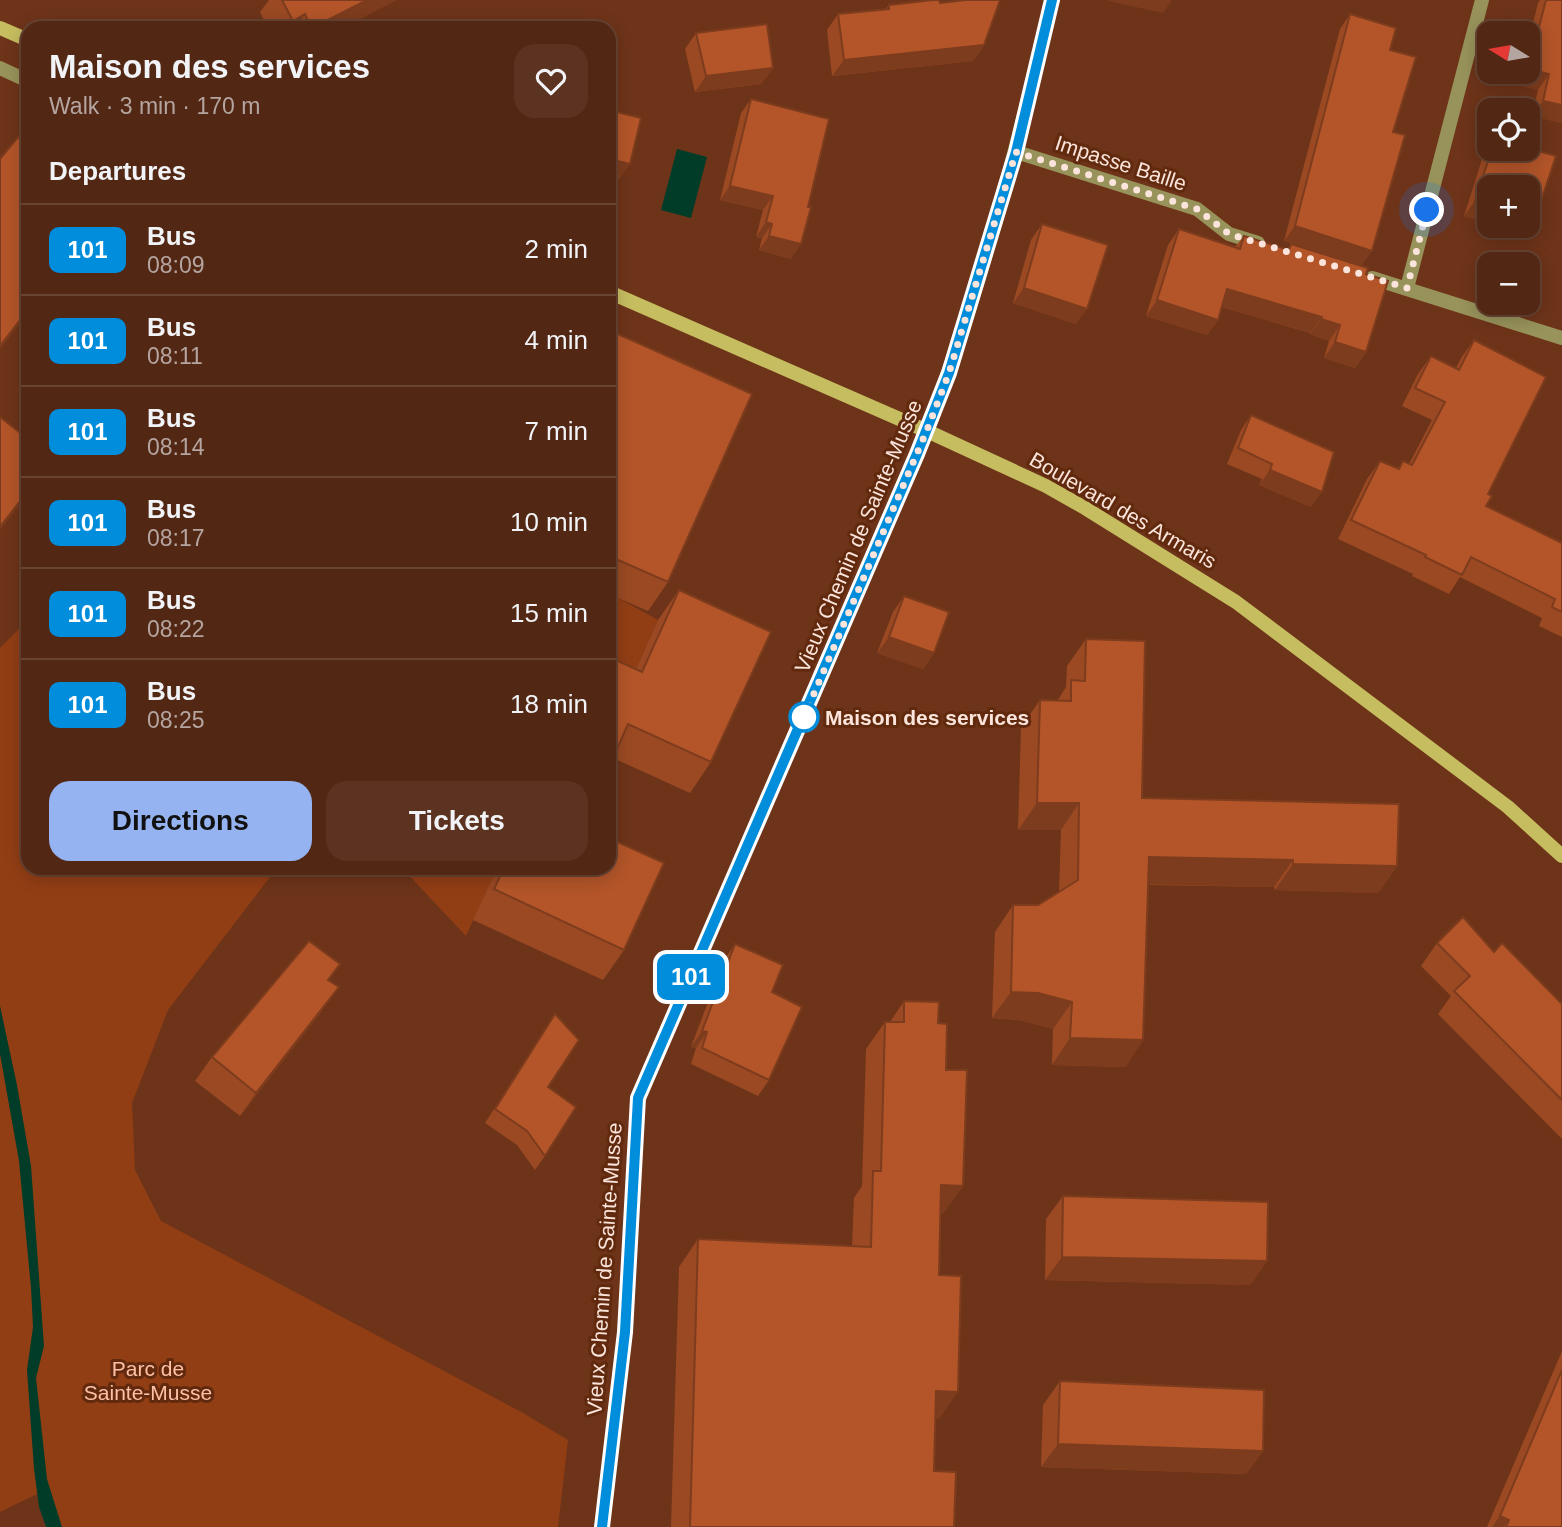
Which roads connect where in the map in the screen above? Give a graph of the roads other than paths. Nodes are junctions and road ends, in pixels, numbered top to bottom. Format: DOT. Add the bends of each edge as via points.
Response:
graph roads {
  1 [pos="1052,0"];
  2 [pos="1482,0"];
  3 [pos="0,28"];
  4 [pos="21,37"];
  5 [pos="0,68"];
  6 [pos="21,77"];
  7 [pos="1016,152"];
  8 [pos="1267,246"];
  9 [pos="1356,273"];
  10 [pos="1407,288"];
  11 [pos="616,295"];
  12 [pos="1562,338"];
  13 [pos="927,430"];
  14 [pos="1562,856"];
  15 [pos="602,1527"];
  1 -- 7 [label="street, Vieux Chemin de Sainte-Musse"];
  2 -- 10 [label="street"];
  3 -- 4 [label="main road"];
  5 -- 6 [label="street"];
  7 -- 8 [label="street, Impasse Baille" via="1197,209 1229,234"];
  7 -- 13 [label="street, Vieux Chemin de Sainte-Musse" via="949,373"];
  9 -- 10 [label="street"];
  10 -- 12 [label="street"];
  11 -- 13 [label="main road, Boulevard des Armaris"];
  13 -- 14 [label="main road, Boulevard des Armaris" via="1046,486 1237,602 1508,807"];
  13 -- 15 [label="street, Vieux Chemin de Sainte-Musse" via="638,1098 625,1332"];
}
